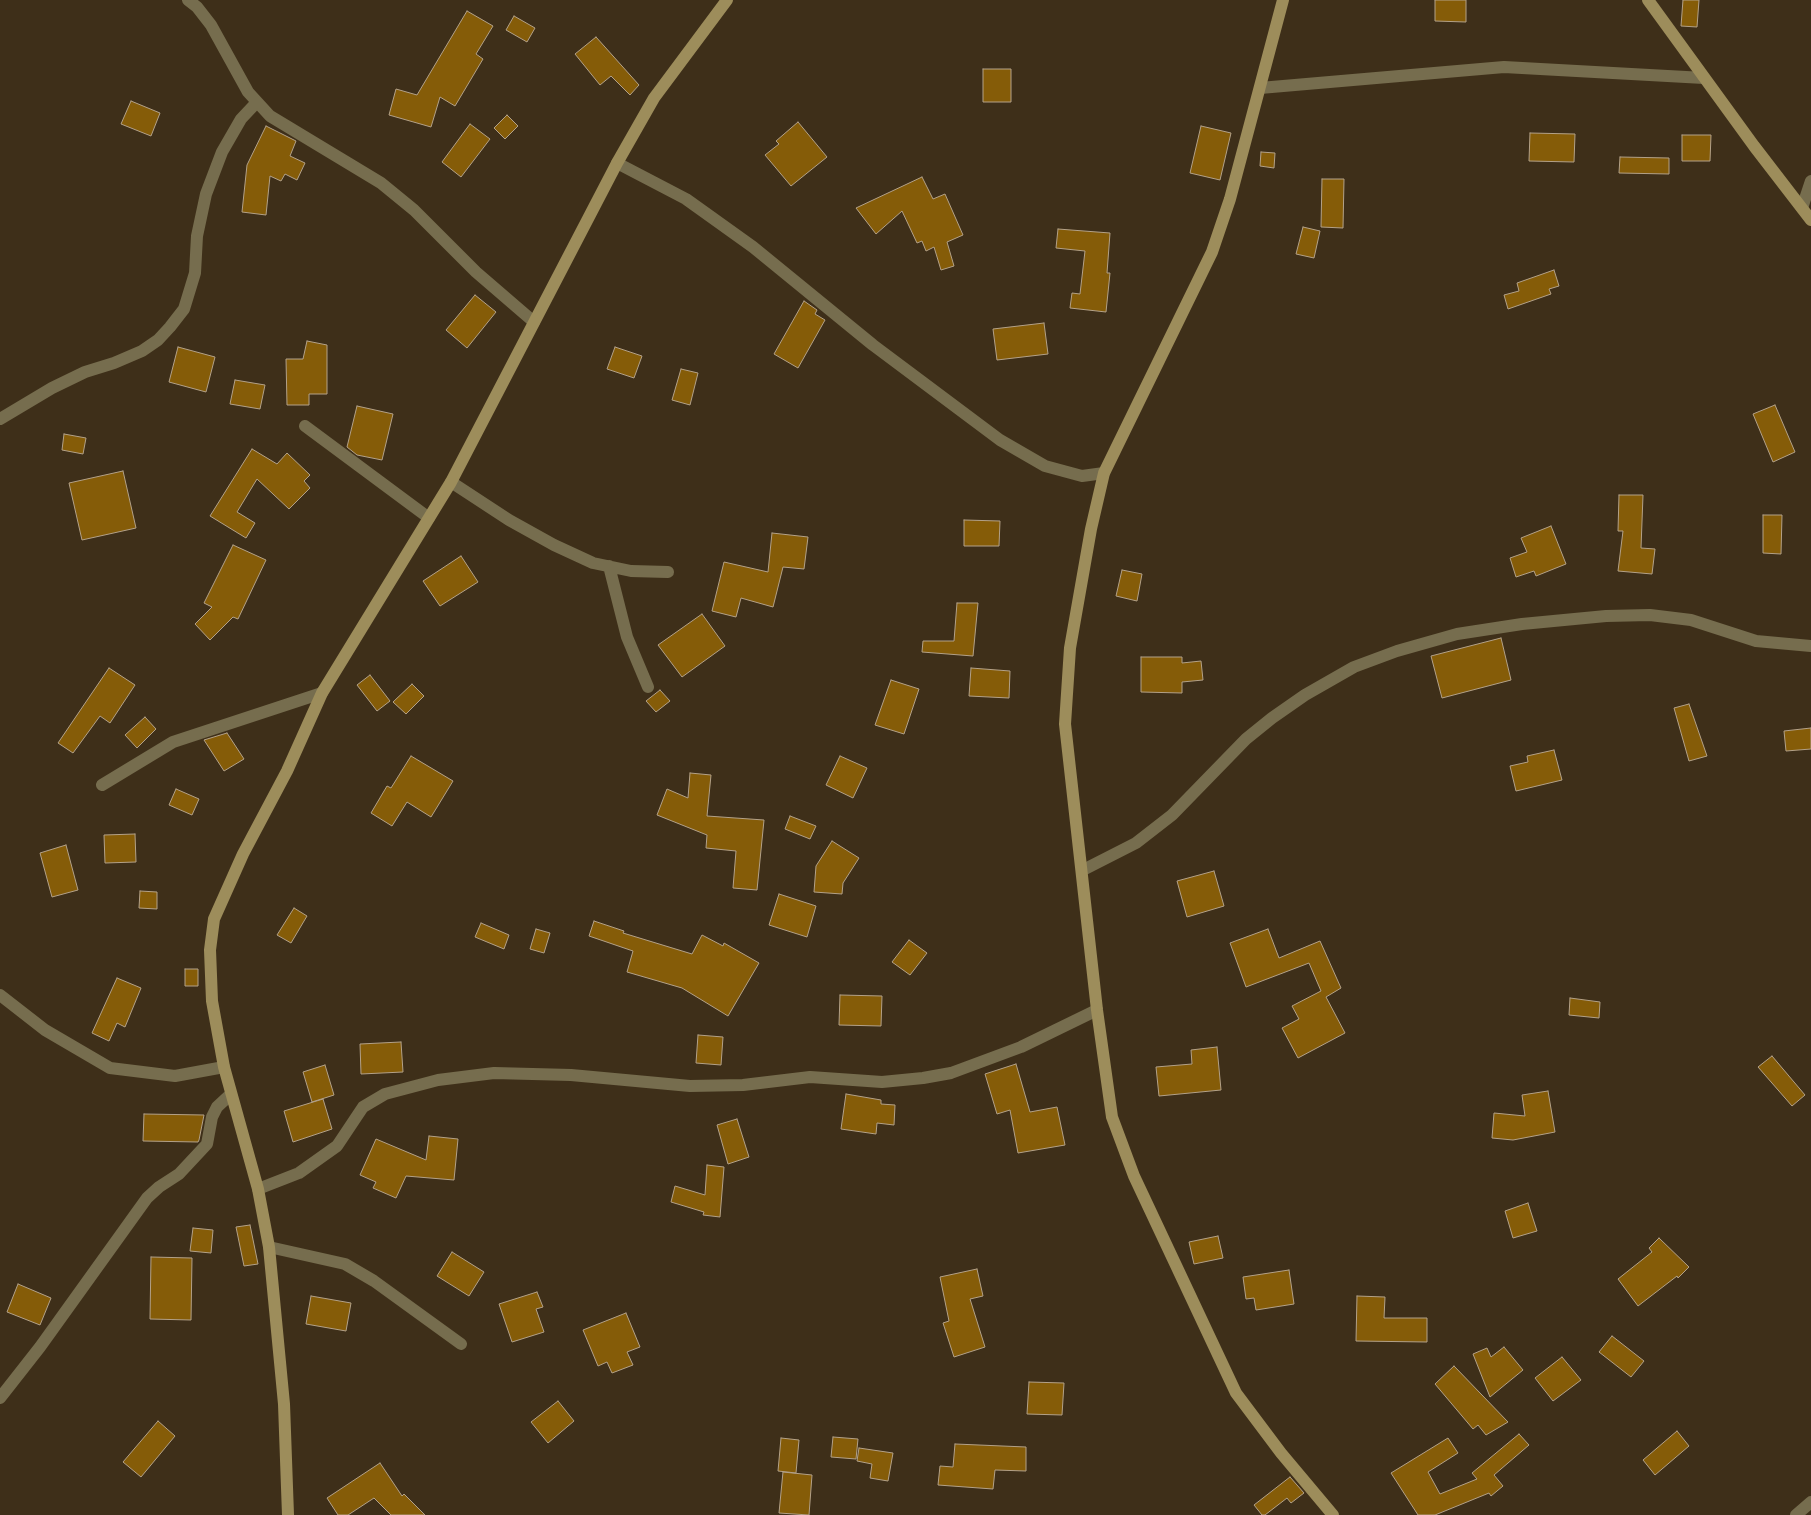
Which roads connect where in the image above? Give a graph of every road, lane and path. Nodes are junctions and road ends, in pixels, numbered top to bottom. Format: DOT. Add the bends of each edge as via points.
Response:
graph roads {
  1 [pos="188,0"];
  2 [pos="728,0"];
  3 [pos="1283,0"];
  4 [pos="1648,0"];
  5 [pos="1704,78"];
  6 [pos="1260,88"];
  7 [pos="257,102"];
  8 [pos="617,164"];
  9 [pos="1811,181"];
  10 [pos="1802,208"];
  11 [pos="1811,220"];
  12 [pos="534,322"];
  13 [pos="0,419"];
  14 [pos="305,426"];
  15 [pos="1104,473"];
  16 [pos="451,482"];
  17 [pos="429,518"];
  18 [pos="609,566"];
  19 [pos="668,572"];
  20 [pos="1811,646"];
  21 [pos="648,687"];
  22 [pos="322,693"];
  23 [pos="102,785"];
  24 [pos="1083,870"];
  25 [pos="0,995"];
  26 [pos="1097,1010"];
  27 [pos="224,1067"];
  28 [pos="231,1094"];
  29 [pos="258,1189"];
  30 [pos="269,1247"];
  31 [pos="461,1344"];
  32 [pos="0,1398"];
  33 [pos="1811,1502"];
  34 [pos="288,1515"];
  35 [pos="1333,1515"];
  36 [pos="1796,1515"];
  1 -- 7 [label="street" via="211,25 248,92"];
  2 -- 8 [label="street" via="654,98"];
  3 -- 6 [label="street"];
  4 -- 5 [label="street"];
  5 -- 6 [label="street" via="1504,67"];
  5 -- 10 [label="street"];
  6 -- 15 [label="street" via="1212,252"];
  7 -- 12 [label="street" via="270,116 296,133 381,183"];
  7 -- 13 [label="street" via="241,120 222,152 206,194 197,236 195,273 184,309 170,327 142,351 85,372"];
  8 -- 12 [label="street"];
  8 -- 15 [label="street" via="686,199 738,236 873,345 1000,440 1045,466 1082,476"];
  9 -- 10 [label="street"];
  10 -- 11 [label="street"];
  12 -- 16 [label="street"];
  14 -- 17 [label="street"];
  15 -- 24 [label="street" via="1089,537 1072,639 1065,724"];
  16 -- 17 [label="street"];
  16 -- 18 [label="street" via="554,545"];
  17 -- 22 [label="street"];
  18 -- 19 [label="street" via="631,571"];
  18 -- 21 [label="street" via="627,637"];
  20 -- 24 [label="street" via="1756,640 1691,620 1650,615 1522,624 1476,631 1397,651 1354,667 1304,695 1246,739 1172,815 1136,843"];
  22 -- 23 [label="street" via="172,742"];
  22 -- 27 [label="street" via="214,919 210,950 212,1001"];
  24 -- 26 [label="street"];
  25 -- 27 [label="street" via="45,1030 110,1068 175,1076"];
  26 -- 29 [label="street" via="1021,1047 951,1072 923,1078 882,1082 810,1077 744,1085 690,1086 562,1075 494,1073 438,1080 385,1094 364,1107 337,1146 299,1173"];
  26 -- 35 [label="street" via="1112,1117 1134,1176 1172,1260 1236,1393"];
  27 -- 28 [label="street"];
  28 -- 29 [label="street"];
  28 -- 32 [label="street" via="217,1107 212,1117 207,1144 179,1174 147,1198"];
  29 -- 30 [label="street"];
  30 -- 31 [label="street" via="345,1264"];
  30 -- 34 [label="street" via="284,1404"];
  33 -- 36 [label="street"];
}
